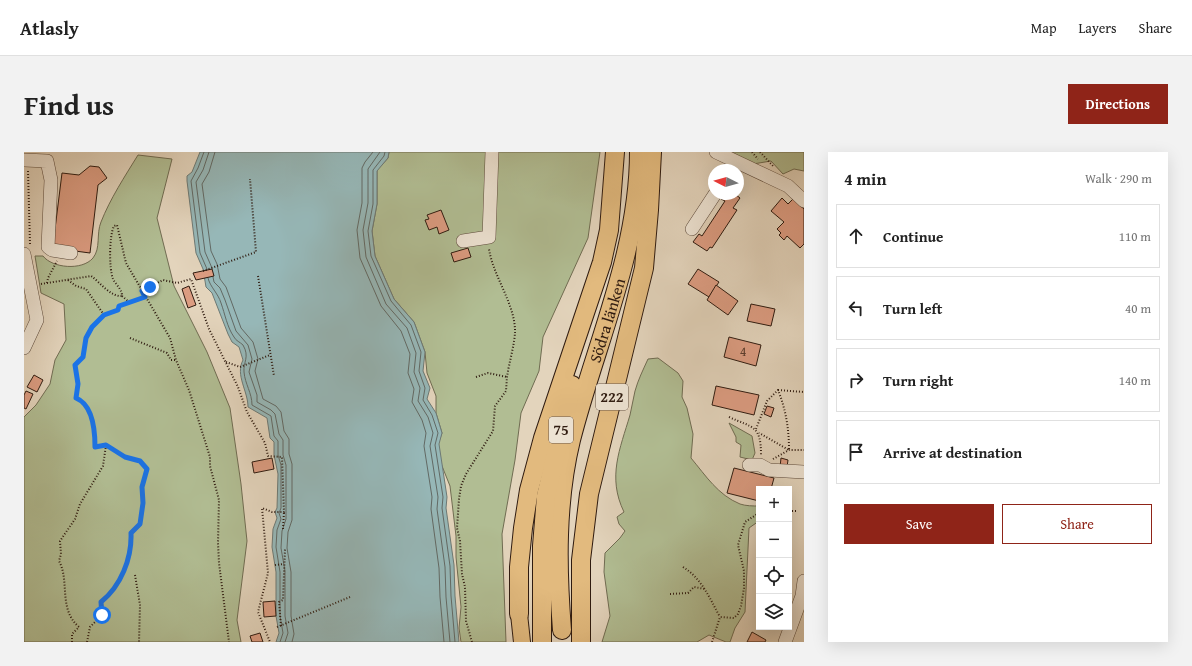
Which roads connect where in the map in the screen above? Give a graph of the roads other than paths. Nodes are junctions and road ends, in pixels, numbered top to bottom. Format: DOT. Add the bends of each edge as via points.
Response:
graph roads {
  1 [pos="492,152"];
  2 [pos="615,152"];
  3 [pos="639,152"];
  4 [pos="652,152"];
  5 [pos="716,152"];
  6 [pos="26,160"];
  7 [pos="729,164"];
  8 [pos="744,171"];
  9 [pos="711,200"];
  10 [pos="804,201"];
  11 [pos="692,229"];
  12 [pos="463,241"];
  13 [pos="27,251"];
  14 [pos="71,253"];
  15 [pos="602,262"];
  16 [pos="24,301"];
  17 [pos="36,312"];
  18 [pos="28,335"];
  19 [pos="24,348"];
  20 [pos="755,465"];
  21 [pos="804,472"];
  22 [pos="804,581"];
  23 [pos="519,614"];
  24 [pos="562,630"];
  25 [pos="522,642"];
  26 [pos="542,642"];
  27 [pos="581,642"];
  28 [pos="785,642"];
  1 -- 12 [label="street" via="489,238"];
  2 -- 15 [label="highway" via="609,230"];
  3 -- 24 [label="highway, Södra länken / 75" via="636,195 620,280 571,441 565,475 559,553"];
  4 -- 27 [label="highway, 222" via="644,268 589,494 581,560"];
  5 -- 7 [label="street"];
  6 -- 14 [label="street" via="46,161 51,174 48,247"];
  8 -- 10 [label="street" via="788,186"];
  9 -- 11 [label="street"];
  13 -- 17 [label="street"];
  15 -- 23 [label="highway" via="543,438 529,490 519,567"];
  15 -- 26 [label="highway, Södra länken / 75" via="591,317 564,415 546,496 542,546"];
  16 -- 17 [label="street"];
  17 -- 18 [label="street" via="37,320"];
  18 -- 19 [label="street"];
  20 -- 21 [label="street" via="769,470"];
  22 -- 28 [label="street" via="802,596"];
  23 -- 25 [label="main road"];
}
